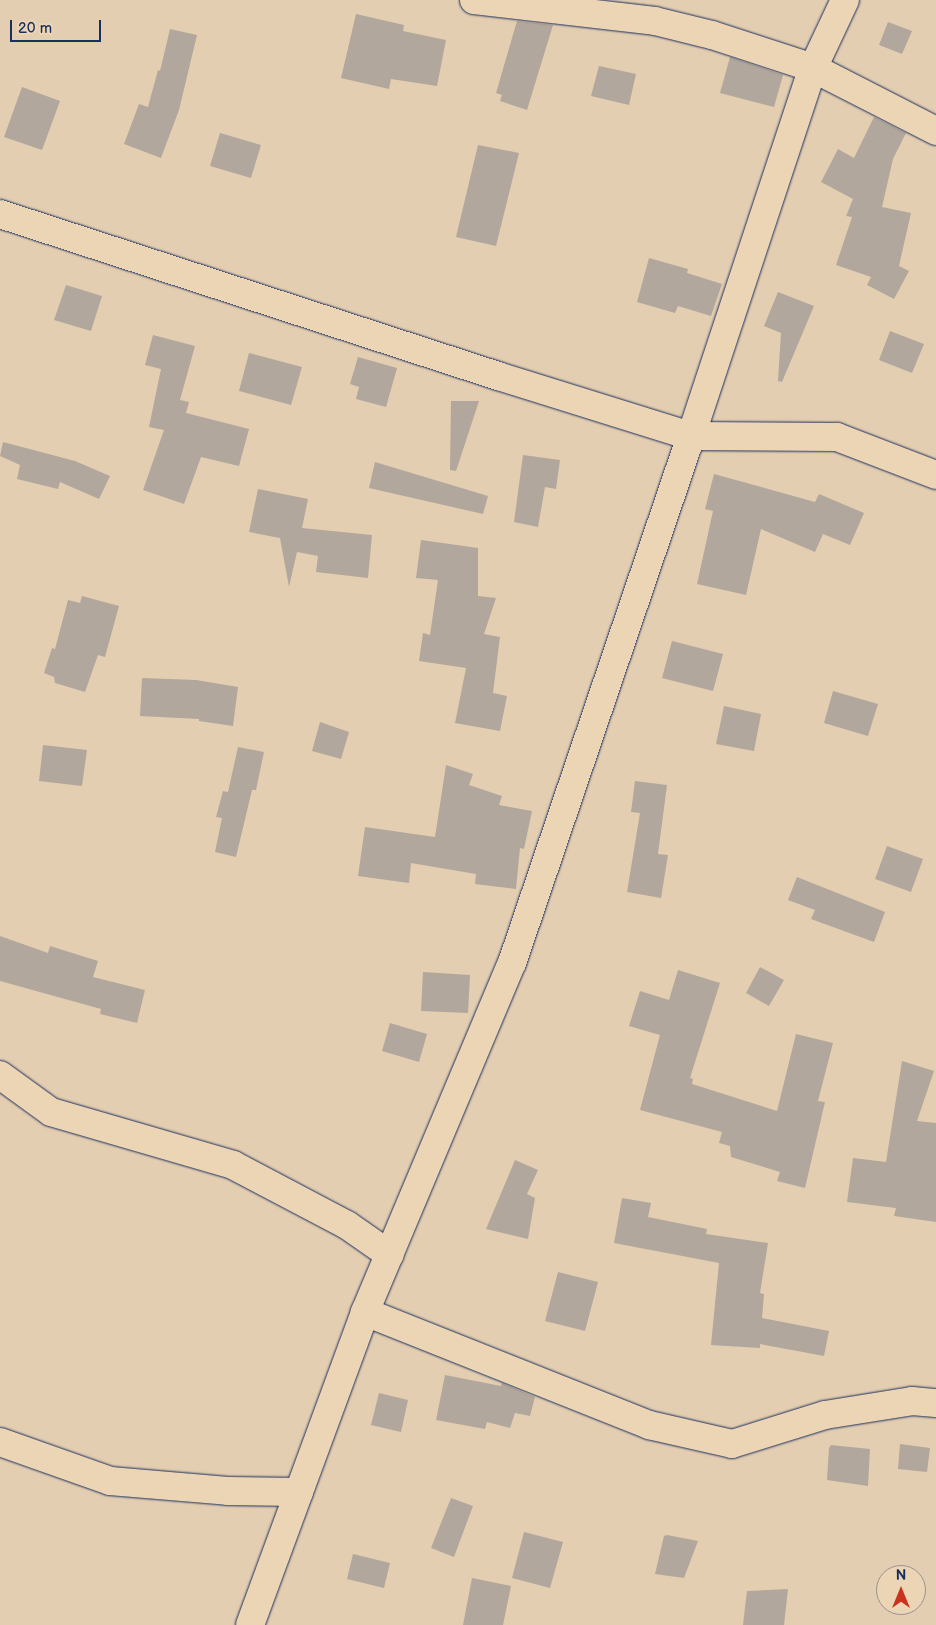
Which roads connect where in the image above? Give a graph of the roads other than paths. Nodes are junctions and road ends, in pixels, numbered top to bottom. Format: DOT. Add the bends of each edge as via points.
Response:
graph roads {
  1 [pos="474,0"];
  2 [pos="844,0"];
  3 [pos="813,68"];
  4 [pos="936,131"];
  5 [pos="0,214"];
  6 [pos="691,436"];
  7 [pos="936,475"];
  8 [pos="0,1075"];
  9 [pos="390,1255"];
  10 [pos="365,1312"];
  11 [pos="936,1402"];
  12 [pos="0,1442"];
  13 [pos="299,1492"];
  14 [pos="250,1625"];
  1 -- 3 [label="street" via="654,21 712,35"];
  2 -- 3 [label="street"];
  3 -- 4 [label="street"];
  3 -- 6 [label="street"];
  5 -- 6 [label="street"];
  6 -- 7 [label="street" via="837,436"];
  6 -- 9 [label="street" via="512,963"];
  8 -- 9 [label="street" via="51,1112 233,1165 347,1225"];
  9 -- 10 [label="street"];
  10 -- 11 [label="street" via="649,1425 732,1444 825,1415 912,1401"];
  10 -- 13 [label="street"];
  12 -- 13 [label="street" via="110,1481 228,1491"];
  13 -- 14 [label="street"];
}
